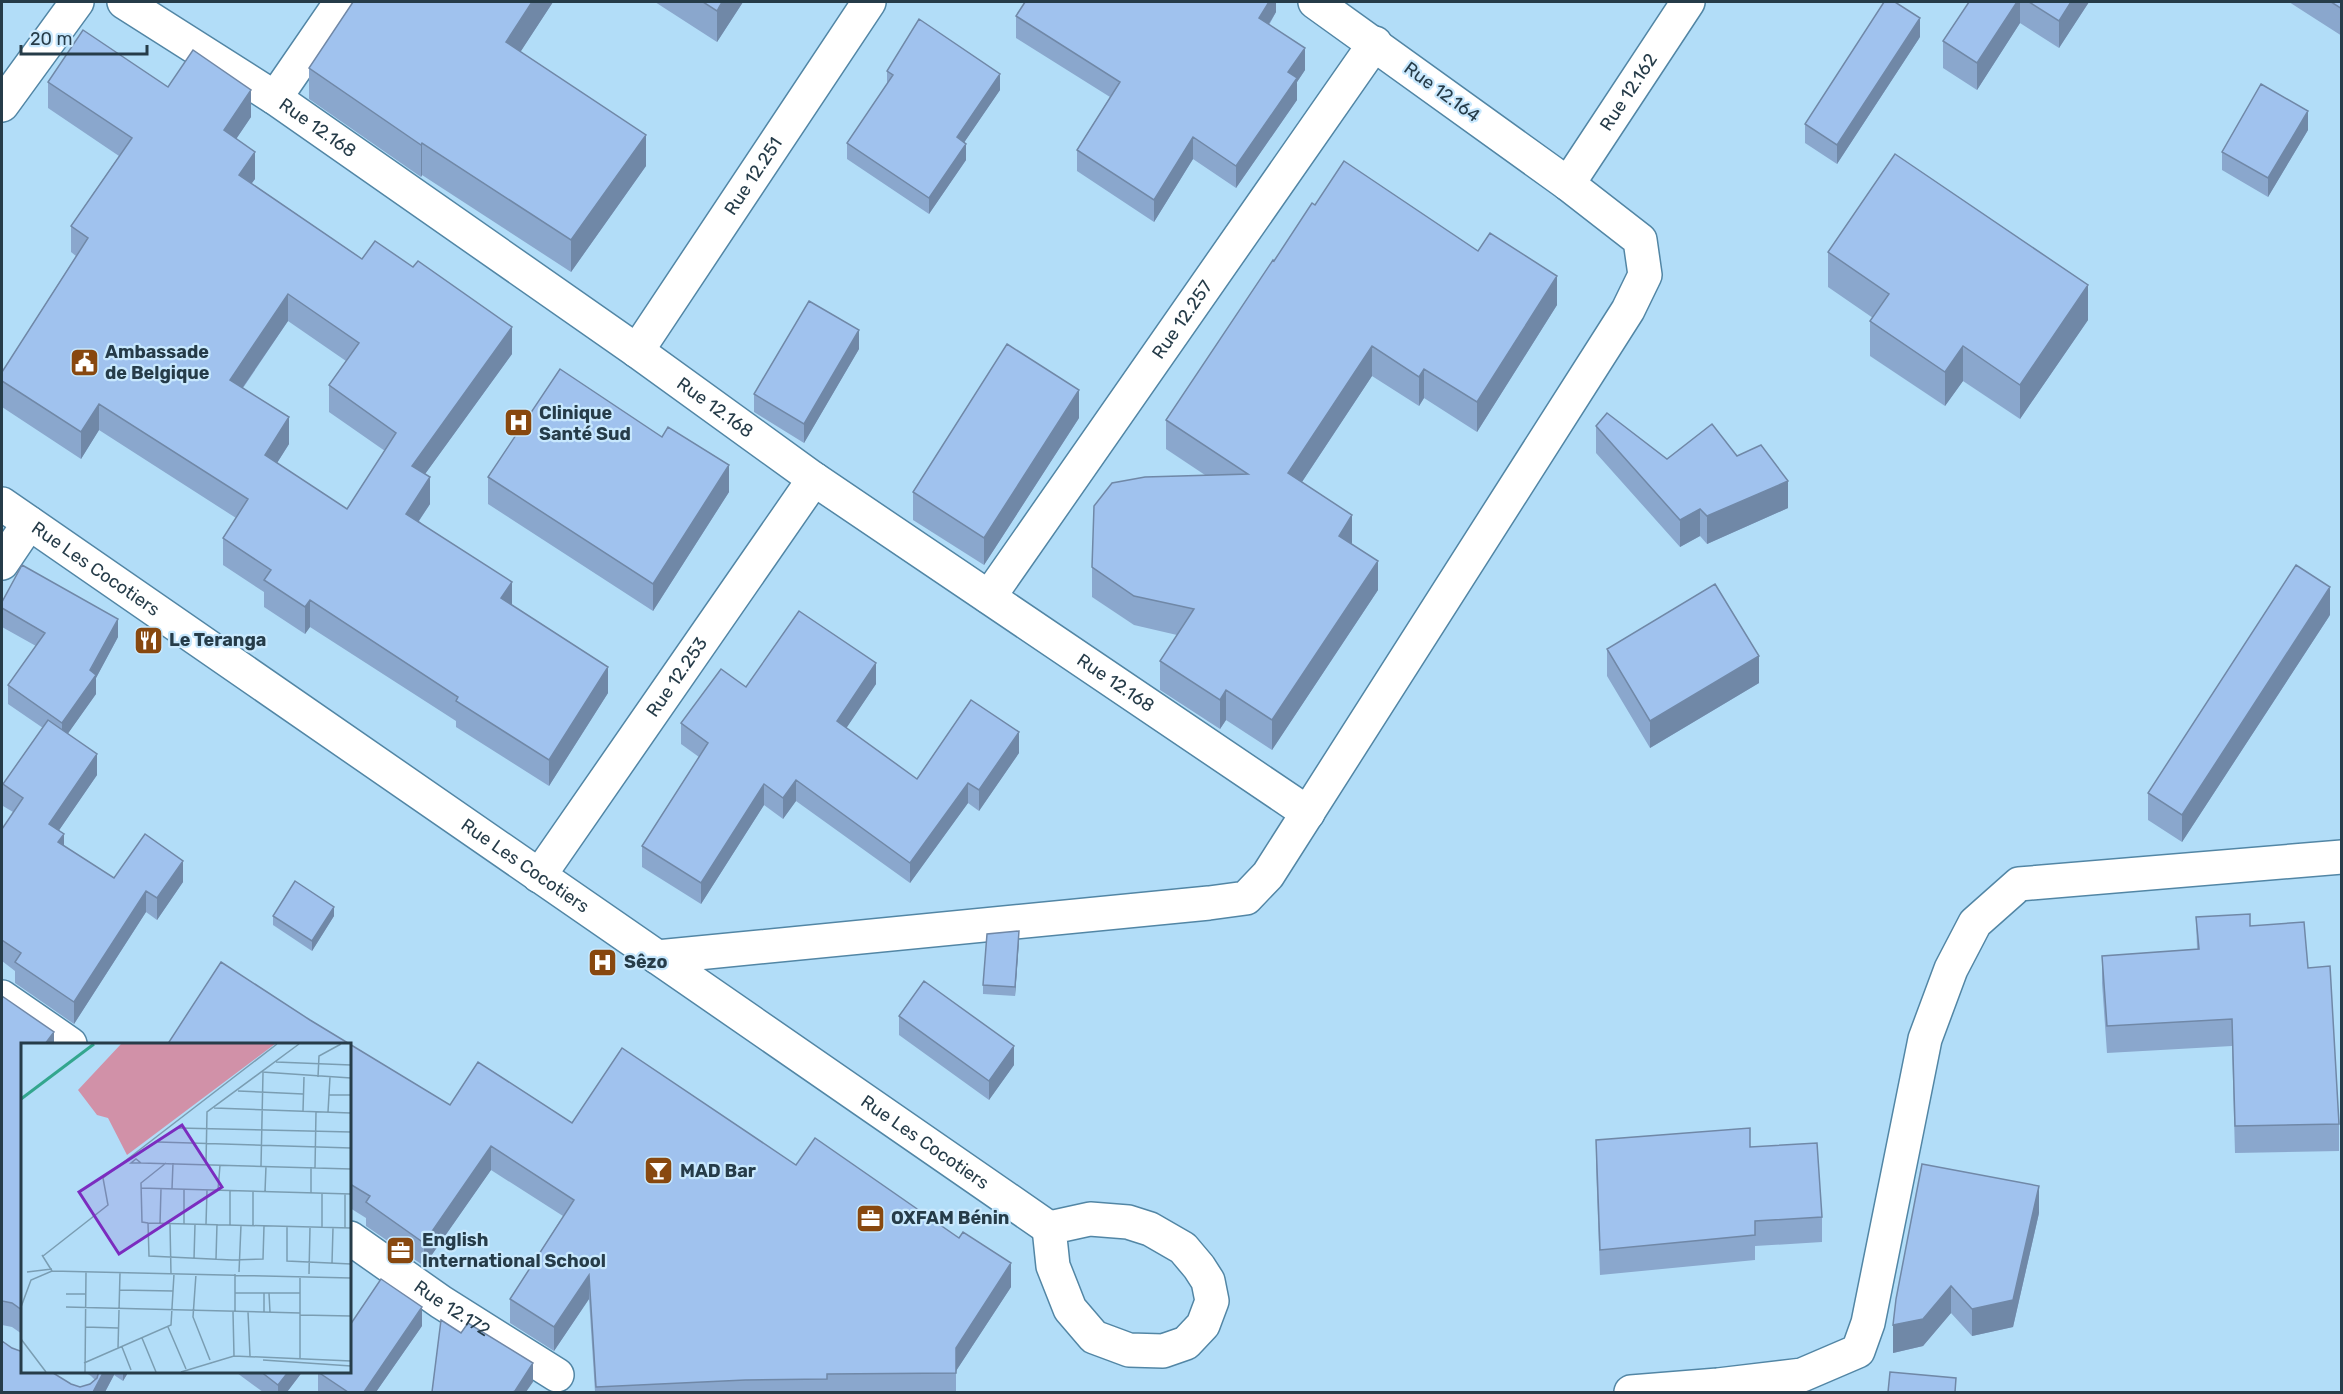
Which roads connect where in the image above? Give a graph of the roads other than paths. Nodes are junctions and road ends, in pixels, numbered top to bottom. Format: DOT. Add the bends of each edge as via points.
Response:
graph roads {
  1 [pos="77,2"];
  2 [pos="124,2"];
  3 [pos="341,2"];
  4 [pos="869,2"];
  5 [pos="1315,2"];
  6 [pos="1688,2"];
  7 [pos="1375,43"];
  8 [pos="275,98"];
  9 [pos="2,105"];
  10 [pos="1568,184"];
  11 [pos="637,351"];
  12 [pos="814,479"];
  13 [pos="2,504"];
  14 [pos="29,523"];
  15 [pos="2,563"];
  16 [pos="989,597"];
  17 [pos="1308,813"];
  18 [pos="2342,856"];
  19 [pos="539,876"];
  20 [pos="657,957"];
  21 [pos="2,997"];
  22 [pos="69,1043"];
  23 [pos="1049,1228"];
  24 [pos="351,1239"];
  25 [pos="557,1375"];
  26 [pos="1631,1392"];
  1 -- 9 [label="street"];
  2 -- 8 [label="street, Rue 12.168"];
  3 -- 8 [label="street"];
  4 -- 11 [label="street, Rue 12.251"];
  5 -- 7 [label="street, Rue 12.164"];
  6 -- 10 [label="street, Rue 12.162"];
  7 -- 10 [label="street, Rue 12.164"];
  7 -- 16 [label="street, Rue 12.257"];
  8 -- 11 [label="street, Rue 12.168"];
  10 -- 17 [label="street, Rue 12.164" via="1640,240 1645,275 1628,310"];
  11 -- 12 [label="street, Rue 12.168"];
  12 -- 16 [label="street, Rue 12.168"];
  12 -- 19 [label="street, Rue 12.253"];
  13 -- 14 [label="street, Rue Les Cocotiers"];
  14 -- 15 [label="street"];
  14 -- 19 [label="street, Rue Les Cocotiers"];
  16 -- 17 [label="street, Rue 12.168"];
  17 -- 20 [label="street, Rue 12.164" via="1268,875 1246,898"];
  18 -- 26 [label="street" via="2019,884 1975,923 1951,969 1925,1040 1868,1323 1858,1351 1802,1375"];
  19 -- 20 [label="street, Rue Les Cocotiers"];
  20 -- 23 [label="street, Rue Les Cocotiers"];
  21 -- 22 [label="street"];
  23 -- 23 [label="street" via="1053,1266 1070,1309 1094,1337 1129,1350 1163,1351 1186,1343 1203,1325 1212,1301 1208,1281 1183,1248 1150,1229 1128,1222 1090,1219"];
  24 -- 25 [label="street, Rue 12.172" via="441,1302"];
}
